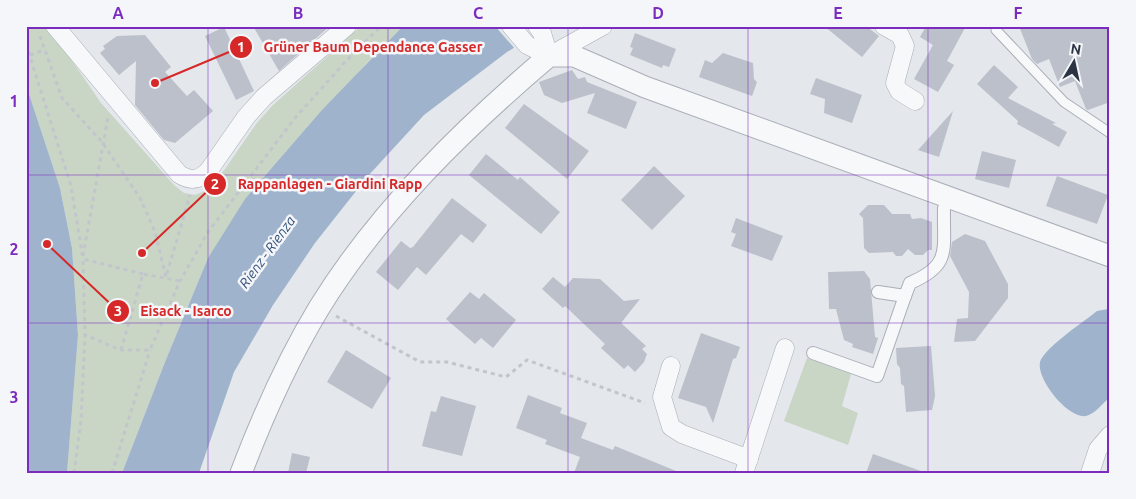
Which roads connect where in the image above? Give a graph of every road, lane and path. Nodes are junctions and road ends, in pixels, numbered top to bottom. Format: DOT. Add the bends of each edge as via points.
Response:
graph roads {
  1 [pos="55,26"];
  2 [pos="347,26"];
  3 [pos="382,26"];
  4 [pos="511,26"];
  5 [pos="603,26"];
  6 [pos="884,26"];
  7 [pos="539,30"];
  8 [pos="996,30"];
  9 [pos="39,34"];
  10 [pos="26,44"];
  11 [pos="44,50"];
  12 [pos="30,56"];
  13 [pos="549,56"];
  14 [pos="112,97"];
  15 [pos="915,100"];
  16 [pos="1110,133"];
  17 [pos="102,142"];
  18 [pos="195,180"];
  19 [pos="944,208"];
  20 [pos="1110,256"];
  21 [pos="83,259"];
  22 [pos="143,274"];
  23 [pos="166,277"];
  24 [pos="180,281"];
  25 [pos="878,292"];
  26 [pos="905,296"];
  27 [pos="339,307"];
  28 [pos="334,315"];
  29 [pos="329,323"];
  30 [pos="85,335"];
  31 [pos="785,348"];
  32 [pos="120,350"];
  33 [pos="150,350"];
  34 [pos="813,353"];
  35 [pos="671,366"];
  36 [pos="664,410"];
  37 [pos="1110,434"];
  38 [pos="746,466"];
  39 [pos="74,473"];
  40 [pos="112,473"];
  41 [pos="242,473"];
  42 [pos="1090,473"];
  1 -- 14 [label="street"];
  2 -- 18 [label="street" via="264,97 209,170"];
  3 -- 24 [label="path" via="295,118 208,232"];
  4 -- 13 [label="street" via="527,45"];
  5 -- 13 [label="street"];
  6 -- 15 [label="street" via="900,35 905,46 894,83 899,91"];
  7 -- 13 [label="street"];
  8 -- 16 [label="lane" via="1064,102"];
  9 -- 11 [label="path"];
  10 -- 12 [label="path"];
  11 -- 12 [label="path"];
  11 -- 17 [label="path" via="62,98"];
  12 -- 21 [label="path" via="71,186"];
  13 -- 20 [label="street" via="574,56 674,98"];
  13 -- 41 [label="street" via="432,165 372,234 320,307 290,358 265,410"];
  14 -- 17 [label="path"];
  14 -- 18 [label="street" via="179,174"];
  17 -- 21 [label="path"];
  17 -- 23 [label="path" via="140,198 155,232"];
  18 -- 23 [label="path"];
  19 -- 26 [label="street" via="942,260 929,275 910,283"];
  21 -- 22 [label="path"];
  21 -- 30 [label="path"];
  22 -- 23 [label="path"];
  22 -- 32 [label="path"];
  23 -- 24 [label="path"];
  24 -- 33 [label="path"];
  25 -- 26 [label="street"];
  26 -- 34 [label="street" via="877,376"];
  27 -- 28 [label="path"];
  28 -- 29 [label="path"];
  28 -- 36 [label="path" via="420,362 447,362 506,377 527,360"];
  30 -- 32 [label="path"];
  30 -- 39 [label="path" via="81,420"];
  31 -- 38 [label="street"];
  32 -- 33 [label="path"];
  33 -- 40 [label="path"];
  35 -- 36 [label="street" via="662,397"];
  36 -- 38 [label="street" via="671,427"];
  37 -- 42 [label="street" via="1098,449"];
}
